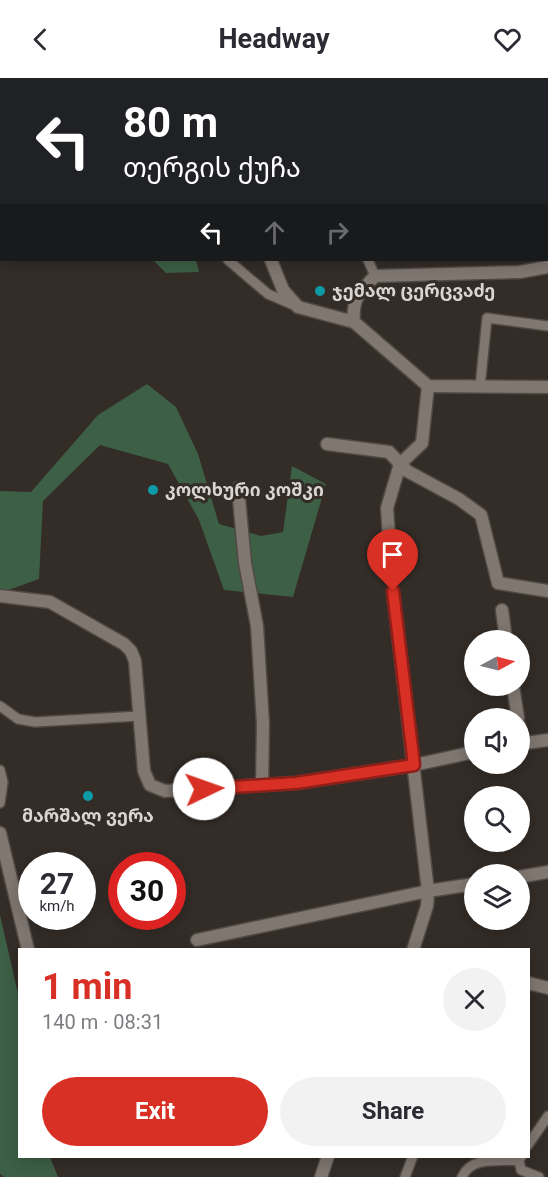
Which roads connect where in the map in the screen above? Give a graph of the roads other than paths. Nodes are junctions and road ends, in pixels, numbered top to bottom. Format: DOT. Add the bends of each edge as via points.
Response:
graph roads {
  1 [pos="229,261"];
  2 [pos="271,261"];
  3 [pos="368,261"];
  4 [pos="548,267"];
  5 [pos="375,276"];
  6 [pos="298,306"];
  7 [pos="354,322"];
  8 [pos="548,326"];
  9 [pos="428,386"];
  10 [pos="480,387"];
  11 [pos="548,387"];
  12 [pos="327,444"];
  13 [pos="400,464"];
  14 [pos="238,488"];
  15 [pos="548,591"];
  16 [pos="0,596"];
  17 [pos="502,610"];
  18 [pos="505,630"];
  19 [pos="0,706"];
  20 [pos="140,716"];
  21 [pos="548,740"];
  22 [pos="530,743"];
  23 [pos="464,754"];
  24 [pos="414,765"];
  25 [pos="0,770"];
  26 [pos="262,785"];
  27 [pos="0,803"];
  28 [pos="0,834"];
  29 [pos="548,872"];
  30 [pos="530,875"];
  31 [pos="464,886"];
  32 [pos="428,891"];
  33 [pos="197,940"];
  34 [pos="28,948"];
  35 [pos="414,948"];
  36 [pos="530,984"];
  37 [pos="548,988"];
  38 [pos="548,1116"];
  39 [pos="530,1142"];
  40 [pos="327,1158"];
  41 [pos="412,1158"];
  42 [pos="520,1158"];
  43 [pos="321,1177"];
  44 [pos="405,1177"];
  45 [pos="462,1177"];
  46 [pos="539,1177"];
  1 -- 6 [label="lane" via="268,294"];
  2 -- 6 [label="street" via="283,290"];
  3 -- 5 [label="lane"];
  4 -- 5 [label="street" via="520,272"];
  5 -- 7 [label="street" via="359,293 353,307"];
  6 -- 7 [label="street"];
  7 -- 9 [label="street"];
  8 -- 10 [label="lane" via="487,318"];
  9 -- 10 [label="street"];
  9 -- 13 [label="street" via="422,443"];
  10 -- 11 [label="street"];
  12 -- 13 [label="street" via="389,452"];
  13 -- 15 [label="street" via="481,515 498,582"];
  13 -- 24 [label="street" via="387,508"];
  14 -- 26 [label="street" via="244,563 257,626"];
  16 -- 20 [label="street" via="50,602 124,644 135,661"];
  17 -- 18 [label="street"];
  19 -- 20 [label="lane" via="18,719 35,722"];
  20 -- 26 [label="street" via="144,771 150,785 165,791"];
  21 -- 22 [label="street"];
  23 -- 24 [label="street"];
  24 -- 26 [label="street"];
  24 -- 32 [label="street"];
  25 -- 27 [label="lane"];
  28 -- 34 [label="street"];
  29 -- 30 [label="street"];
  31 -- 32 [label="street"];
  32 -- 33 [label="street"];
  32 -- 35 [label="street"];
  36 -- 37 [label="street"];
  38 -- 39 [label="lane"];
  40 -- 43 [label="street"];
  41 -- 44 [label="lane"];
  42 -- 45 [label="lane" via="474,1164"];
  42 -- 46 [label="lane" via="520,1170"];
}
